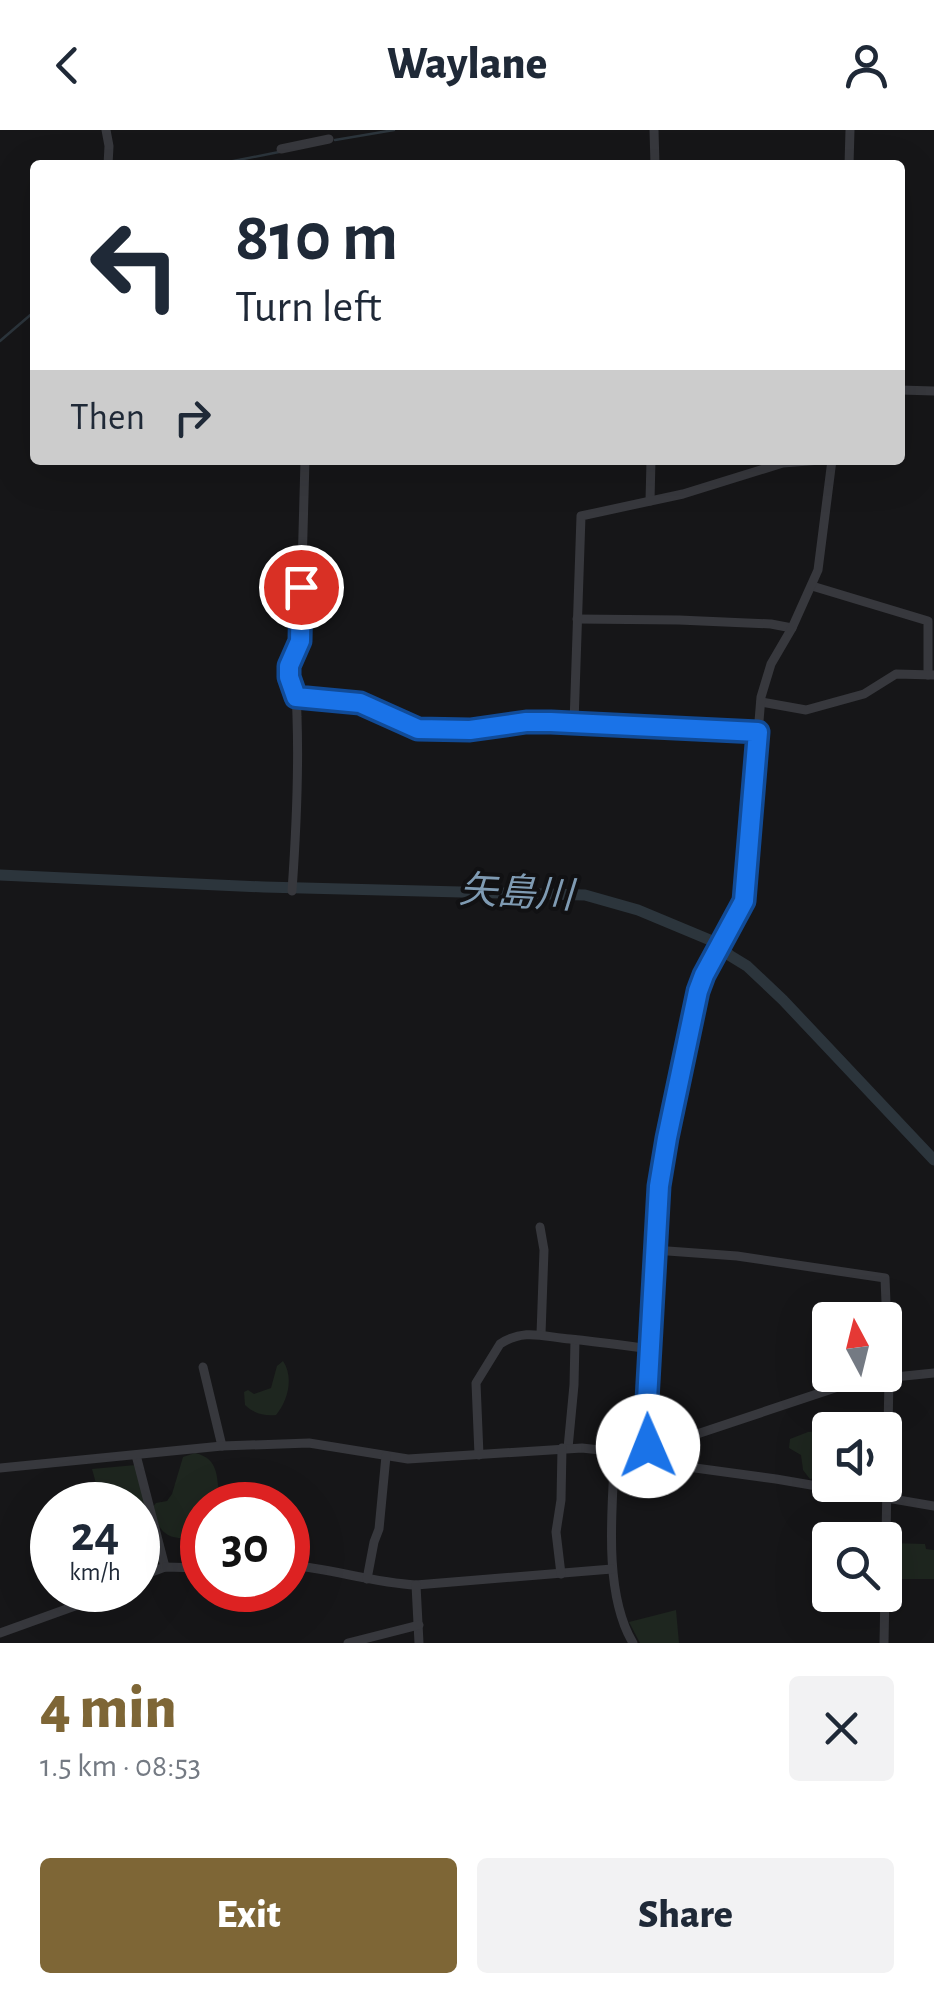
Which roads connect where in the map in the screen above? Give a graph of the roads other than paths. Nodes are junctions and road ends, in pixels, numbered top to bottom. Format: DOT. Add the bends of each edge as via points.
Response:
graph roads {
  1 [pos="106,130"];
  2 [pos="654,130"];
  3 [pos="850,130"];
  4 [pos="329,139"];
  5 [pos="281,149"];
  6 [pos="108,160"];
  7 [pos="656,160"];
  8 [pos="848,160"];
  9 [pos="905,390"];
  10 [pos="934,390"];
  11 [pos="306,465"];
  12 [pos="651,465"];
  13 [pos="776,465"];
  14 [pos="831,465"];
  15 [pos="650,501"];
  16 [pos="812,586"];
  17 [pos="578,619"];
  18 [pos="792,628"];
  19 [pos="931,675"];
  20 [pos="296,697"];
  21 [pos="761,702"];
  22 [pos="574,723"];
  23 [pos="758,732"];
  24 [pos="292,892"];
  25 [pos="540,1226"];
  26 [pos="654,1250"];
  27 [pos="886,1302"];
  28 [pos="541,1334"];
  29 [pos="575,1340"];
  30 [pos="650,1349"];
  31 [pos="203,1367"];
  32 [pos="934,1372"];
  33 [pos="902,1376"];
  34 [pos="827,1392"];
  35 [pos="222,1446"];
  36 [pos="565,1448"];
  37 [pos="614,1451"];
  38 [pos="648,1453"];
  39 [pos="136,1455"];
  40 [pos="479,1455"];
  41 [pos="386,1456"];
  42 [pos="0,1468"];
  43 [pos="812,1485"];
  44 [pos="902,1501"];
  45 [pos="886,1502"];
  46 [pos="934,1506"];
  47 [pos="164,1567"];
  48 [pos="180,1567"];
  49 [pos="310,1567"];
  50 [pos="160,1568"];
  51 [pos="612,1569"];
  52 [pos="561,1574"];
  53 [pos="367,1579"];
  54 [pos="416,1585"];
  55 [pos="59,1612"];
  56 [pos="419,1626"];
  57 [pos="0,1633"];
  58 [pos="348,1643"];
  59 [pos="420,1643"];
  60 [pos="633,1643"];
  61 [pos="884,1643"];
  1 -- 6 [label="street"];
  2 -- 7 [label="street"];
  3 -- 8 [label="street"];
  4 -- 5 [label="street"];
  9 -- 10 [label="street"];
  11 -- 20 [label="street" via="300,641 289,666"];
  12 -- 15 [label="street"];
  13 -- 15 [label="street"];
  14 -- 16 [label="street"];
  15 -- 17 [label="street" via="581,516"];
  16 -- 18 [label="street"];
  16 -- 19 [label="street" via="928,621"];
  17 -- 18 [label="street"];
  17 -- 22 [label="street"];
  18 -- 21 [label="street" via="768,671"];
  19 -- 21 [label="street" via="896,674 864,694 806,710"];
  20 -- 22 [label="street" via="360,703 418,729"];
  20 -- 24 [label="street"];
  21 -- 23 [label="street"];
  22 -- 23 [label="street"];
  23 -- 26 [label="street" via="744,901 698,991 667,1138"];
  25 -- 28 [label="street"];
  26 -- 27 [label="street" via="885,1278"];
  26 -- 30 [label="street"];
  28 -- 29 [label="street"];
  28 -- 40 [label="street" via="500,1344 476,1383"];
  29 -- 30 [label="street"];
  29 -- 36 [label="street"];
  30 -- 38 [label="street"];
  31 -- 35 [label="street"];
  32 -- 33 [label="street"];
  34 -- 38 [label="street"];
  35 -- 39 [label="street"];
  35 -- 41 [label="street" via="309,1443"];
  36 -- 37 [label="street"];
  36 -- 40 [label="street"];
  36 -- 52 [label="street" via="556,1532"];
  37 -- 38 [label="street"];
  37 -- 51 [label="street"];
  38 -- 43 [label="street" via="688,1467"];
  39 -- 42 [label="street"];
  39 -- 47 [label="street"];
  40 -- 41 [label="street"];
  41 -- 53 [label="street"];
  44 -- 46 [label="street"];
  45 -- 61 [label="street"];
  47 -- 48 [label="street"];
  47 -- 50 [label="street"];
  49 -- 53 [label="street"];
  51 -- 52 [label="street"];
  51 -- 60 [label="street"];
  52 -- 54 [label="street"];
  53 -- 54 [label="street"];
  54 -- 56 [label="street"];
  55 -- 57 [label="street"];
  56 -- 58 [label="street"];
  56 -- 59 [label="street"];
}
